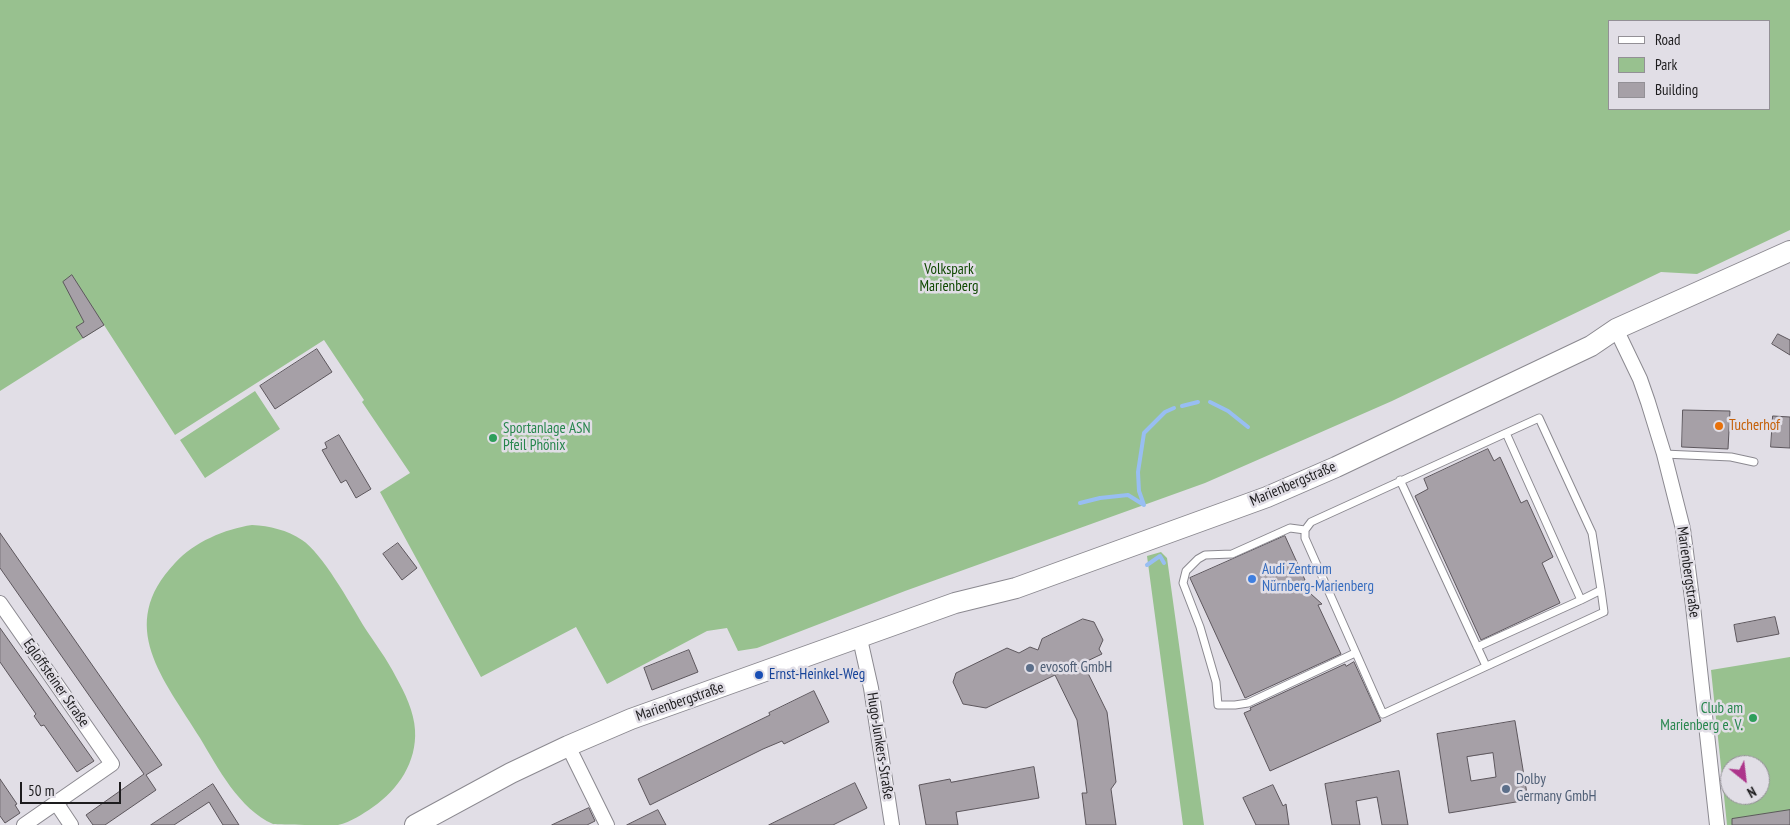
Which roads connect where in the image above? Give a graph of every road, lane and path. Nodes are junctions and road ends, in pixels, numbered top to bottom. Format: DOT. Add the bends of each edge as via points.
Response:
graph roads {
  1 [pos="1790,251"];
  2 [pos="1616,329"];
  3 [pos="1506,433"];
  4 [pos="1664,454"];
  5 [pos="1754,462"];
  6 [pos="1400,480"];
  7 [pos="1305,530"];
  8 [pos="1601,590"];
  9 [pos="1581,600"];
  10 [pos="0,603"];
  11 [pos="860,638"];
  12 [pos="1477,648"];
  13 [pos="1355,653"];
  14 [pos="1486,666"];
  15 [pos="568,746"];
  16 [pos="57,804"];
  17 [pos="24,825"];
  18 [pos="72,825"];
  19 [pos="415,825"];
  20 [pos="607,825"];
  21 [pos="892,825"];
  22 [pos="1717,825"];
  1 -- 2 [label="main road, Marienbergstraße"];
  2 -- 4 [label="street, Marienbergstraße" via="1640,379"];
  2 -- 11 [label="main road, Marienbergstraße" via="1591,346 1340,458 1012,575 955,604"];
  3 -- 6 [label="lane"];
  3 -- 8 [label="lane" via="1539,418 1592,534"];
  3 -- 9 [label="lane"];
  4 -- 5 [label="lane" via="1731,457"];
  4 -- 22 [label="street, Marienbergstraße" via="1683,529"];
  6 -- 7 [label="lane" via="1311,522"];
  6 -- 12 [label="lane"];
  7 -- 13 [label="lane" via="1305,538"];
  7 -- 13 [label="lane" via="1290,528 1232,554 1205,555 1186,571 1183,583 1216,682 1218,705 1248,702"];
  8 -- 9 [label="lane"];
  8 -- 14 [label="lane" via="1604,612"];
  9 -- 12 [label="lane"];
  10 -- 16 [label="street, Egloffsteiner Straße" via="112,764"];
  11 -- 15 [label="main road, Marienbergstraße" via="631,719"];
  11 -- 21 [label="street, Hugo-Junkers-Straße"];
  12 -- 14 [label="lane"];
  13 -- 14 [label="lane" via="1383,714"];
  15 -- 19 [label="main road, Marienbergstraße"];
  15 -- 20 [label="street"];
  16 -- 17 [label="street"];
  16 -- 18 [label="street"];
}
